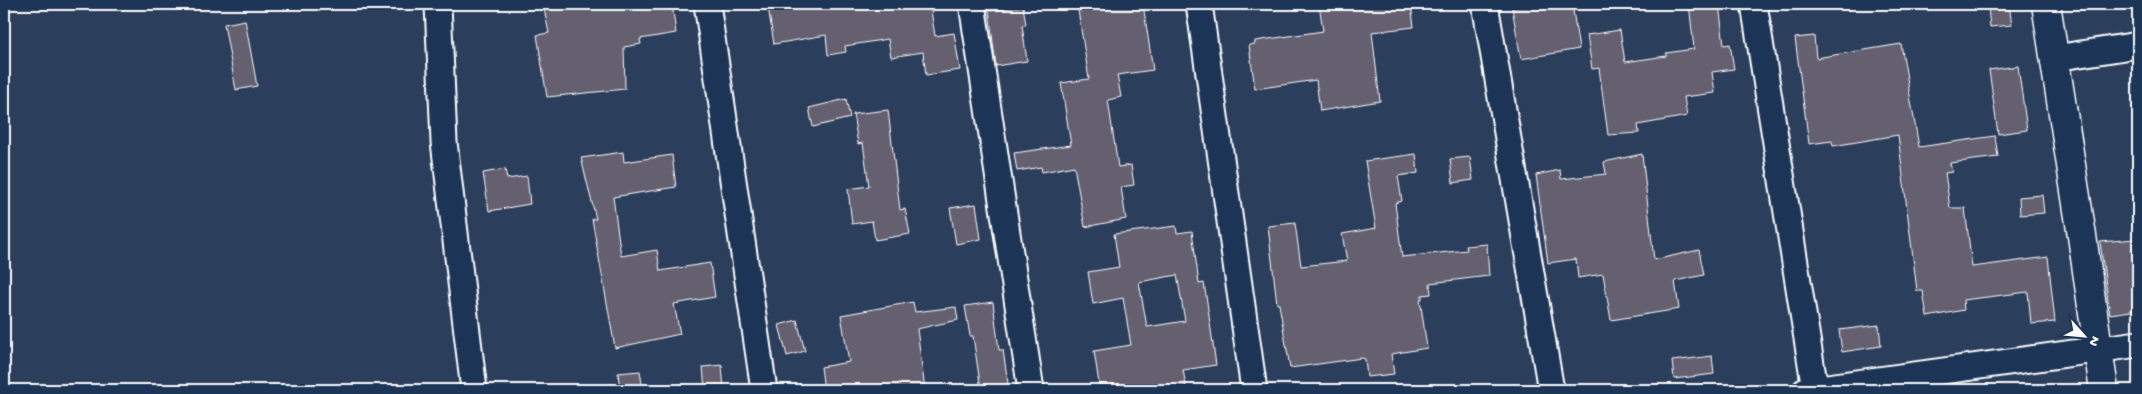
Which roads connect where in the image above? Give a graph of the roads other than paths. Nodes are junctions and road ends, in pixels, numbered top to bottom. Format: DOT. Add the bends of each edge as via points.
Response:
graph roads {
  1 [pos="438,4"];
  2 [pos="707,4"];
  3 [pos="972,4"];
  4 [pos="1199,4"];
  5 [pos="1485,4"];
  6 [pos="1754,4"];
  7 [pos="2046,4"];
  8 [pos="2138,45"];
  9 [pos="2055,58"];
  10 [pos="2138,344"];
  11 [pos="2098,349"];
  12 [pos="474,390"];
  13 [pos="764,390"];
  14 [pos="1031,390"];
  15 [pos="1254,390"];
  16 [pos="1551,390"];
  17 [pos="1811,390"];
  18 [pos="2104,390"];
  1 -- 12 [label="street" via="444,142"];
  2 -- 13 [label="street"];
  3 -- 14 [label="street"];
  4 -- 15 [label="street"];
  5 -- 16 [label="street"];
  6 -- 17 [label="street"];
  7 -- 9 [label="street"];
  8 -- 9 [label="street"];
  9 -- 11 [label="street"];
  10 -- 11 [label="street"];
  11 -- 17 [label="street"];
  11 -- 18 [label="street"];
}
